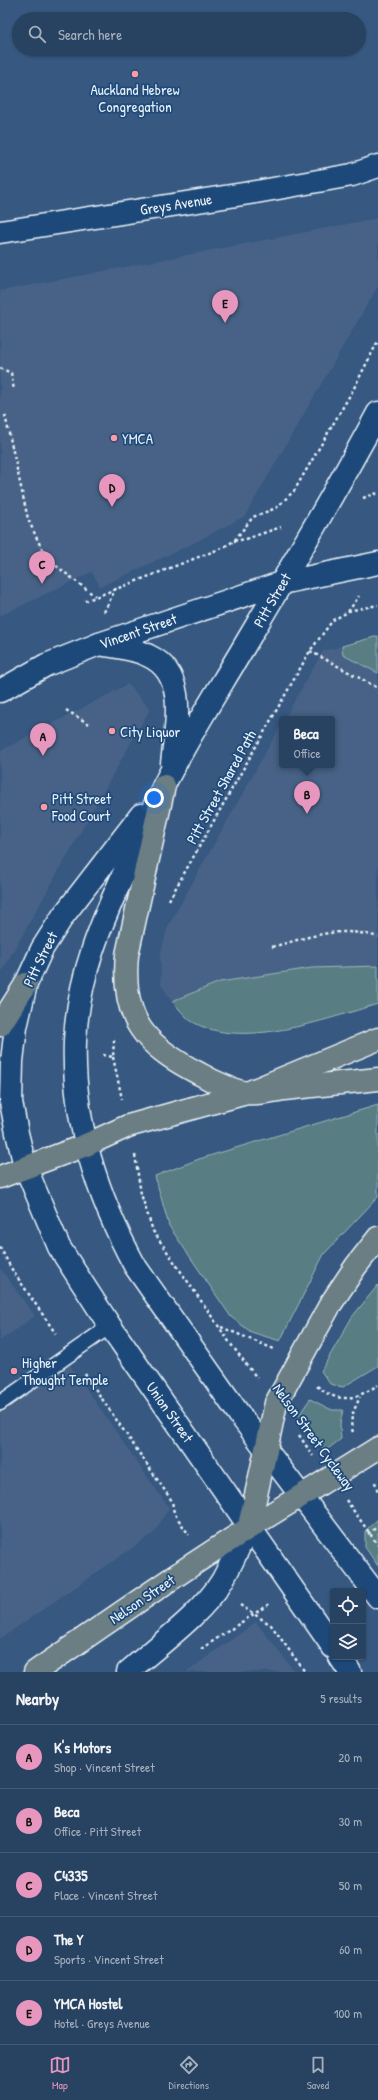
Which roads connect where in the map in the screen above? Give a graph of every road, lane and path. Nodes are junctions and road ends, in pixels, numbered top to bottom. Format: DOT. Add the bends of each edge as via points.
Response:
graph roads {
  1 [pos="378,166"];
  2 [pos="352,176"];
  3 [pos="378,179"];
  4 [pos="0,232"];
  5 [pos="378,341"];
  6 [pos="0,368"];
  7 [pos="14,390"];
  8 [pos="378,413"];
  9 [pos="5,415"];
  10 [pos="246,539"];
  11 [pos="234,541"];
  12 [pos="378,563"];
  13 [pos="282,583"];
  14 [pos="95,596"];
  15 [pos="357,599"];
  16 [pos="85,601"];
  17 [pos="378,605"];
  18 [pos="348,612"];
  19 [pos="99,644"];
  20 [pos="310,651"];
  21 [pos="378,688"];
  22 [pos="0,691"];
  23 [pos="66,710"];
  24 [pos="89,724"];
  25 [pos="168,779"];
  26 [pos="168,902"];
  27 [pos="378,937"];
  28 [pos="272,947"];
  29 [pos="26,984"];
  30 [pos="0,1025"];
  31 [pos="114,1037"];
  32 [pos="378,1039"];
  33 [pos="99,1055"];
  34 [pos="113,1056"];
  35 [pos="378,1078"];
  36 [pos="117,1079"];
  37 [pos="247,1093"];
  38 [pos="86,1145"];
  39 [pos="25,1166"];
  40 [pos="137,1166"];
  41 [pos="0,1177"];
  42 [pos="378,1238"];
  43 [pos="0,1247"];
  44 [pos="110,1326"];
  45 [pos="220,1327"];
  46 [pos="70,1353"];
  47 [pos="278,1353"];
  48 [pos="315,1385"];
  49 [pos="378,1385"];
  50 [pos="360,1396"];
  51 [pos="0,1403"];
  52 [pos="276,1403"];
  53 [pos="352,1431"];
  54 [pos="378,1448"];
  55 [pos="266,1450"];
  56 [pos="329,1478"];
  57 [pos="301,1496"];
  58 [pos="180,1523"];
  59 [pos="250,1526"];
  60 [pos="378,1526"];
  61 [pos="369,1533"];
  62 [pos="363,1538"];
  63 [pos="378,1546"];
  64 [pos="378,1597"];
  65 [pos="235,1601"];
  66 [pos="265,1607"];
  67 [pos="254,1614"];
  68 [pos="330,1643"];
  69 [pos="199,1651"];
  70 [pos="342,1660"];
  71 [pos="35,1672"];
  72 [pos="128,1672"];
  73 [pos="305,1672"];
  74 [pos="350,1672"];
  1 -- 2 [label="main road, Greys Avenue"];
  2 -- 3 [label="main road, Greys Avenue"];
  2 -- 4 [label="main road, Greys Avenue"];
  5 -- 11 [label="path" via="353,390 294,491 276,508 253,517"];
  6 -- 7 [label="path" via="11,373"];
  8 -- 13 [label="main road, Pitt Street"];
  9 -- 14 [label="path" via="28,520 46,558"];
  10 -- 11 [label="path"];
  11 -- 14 [label="path" via="222,548"];
  12 -- 13 [label="main road, Vincent Street"];
  13 -- 19 [label="main road, Vincent Street"];
  13 -- 25 [label="main road, Pitt Street"];
  14 -- 16 [label="path"];
  15 -- 18 [label="path, Pitt Street Shared Path"];
  17 -- 18 [label="path"];
  18 -- 20 [label="path, Pitt Street Shared Path" via="334,620"];
  19 -- 22 [label="main road, Vincent Street" via="46,665"];
  19 -- 25 [label="main road" via="139,652 150,656 168,669 178,706"];
  20 -- 21 [label="path"];
  20 -- 26 [label="path, Pitt Street Shared Path"];
  23 -- 24 [label="path"];
  25 -- 29 [label="main road, Pitt Street" via="63,916 42,949"];
  25 -- 37 [label="main road" via="127,955 125,974 131,1011 145,1036 160,1051 211,1080"];
  25 -- 38 [label="main road, Pitt Street" via="99,927 85,972 77,1021 75,1066 78,1111"];
  27 -- 28 [label="path" via="362,932 332,931"];
  29 -- 30 [label="main road"];
  29 -- 39 [label="main road, Pitt Street" via="12,1061 11,1102"];
  31 -- 34 [label="path"];
  32 -- 37 [label="main road"];
  33 -- 34 [label="path"];
  34 -- 36 [label="path"];
  35 -- 37 [label="main road"];
  37 -- 38 [label="main road" via="128,1126"];
  38 -- 39 [label="main road"];
  38 -- 55 [label="main road" via="100,1193 135,1266"];
  39 -- 41 [label="main road"];
  39 -- 44 [label="main road, Union Street" via="59,1247"];
  40 -- 45 [label="path, Nelson Street Cycleway" via="141,1194 153,1232"];
  42 -- 52 [label="main road" via="330,1305"];
  43 -- 46 [label="path" via="11,1268"];
  44 -- 46 [label="lane"];
  44 -- 59 [label="main road, Union Street"];
  45 -- 47 [label="path" via="272,1348"];
  45 -- 52 [label="path, Nelson Street Cycleway"];
  46 -- 51 [label="lane"];
  46 -- 58 [label="path" via="172,1501 174,1513"];
  48 -- 50 [label="path" via="327,1395 344,1398"];
  49 -- 50 [label="path"];
  50 -- 53 [label="path" via="352,1414"];
  52 -- 55 [label="main road"];
  52 -- 56 [label="path, Nelson Street Cycleway"];
  54 -- 56 [label="main road, Nelson Street"];
  55 -- 57 [label="main road"];
  55 -- 59 [label="main road"];
  56 -- 57 [label="main road, Nelson Street"];
  56 -- 61 [label="path, Nelson Street Cycleway"];
  57 -- 59 [label="main road, Nelson Street"];
  57 -- 64 [label="main road"];
  59 -- 68 [label="main road, Union Street"];
  59 -- 71 [label="main road, Nelson Street"];
  59 -- 72 [label="main road" via="221,1582 208,1598 183,1624"];
  60 -- 61 [label="path"];
  61 -- 62 [label="path"];
  61 -- 63 [label="path, Nelson Street Cycleway"];
  65 -- 67 [label="path"];
  66 -- 67 [label="path"];
  67 -- 69 [label="path"];
  67 -- 73 [label="path" via="271,1625"];
  70 -- 74 [label="main road"];
}
